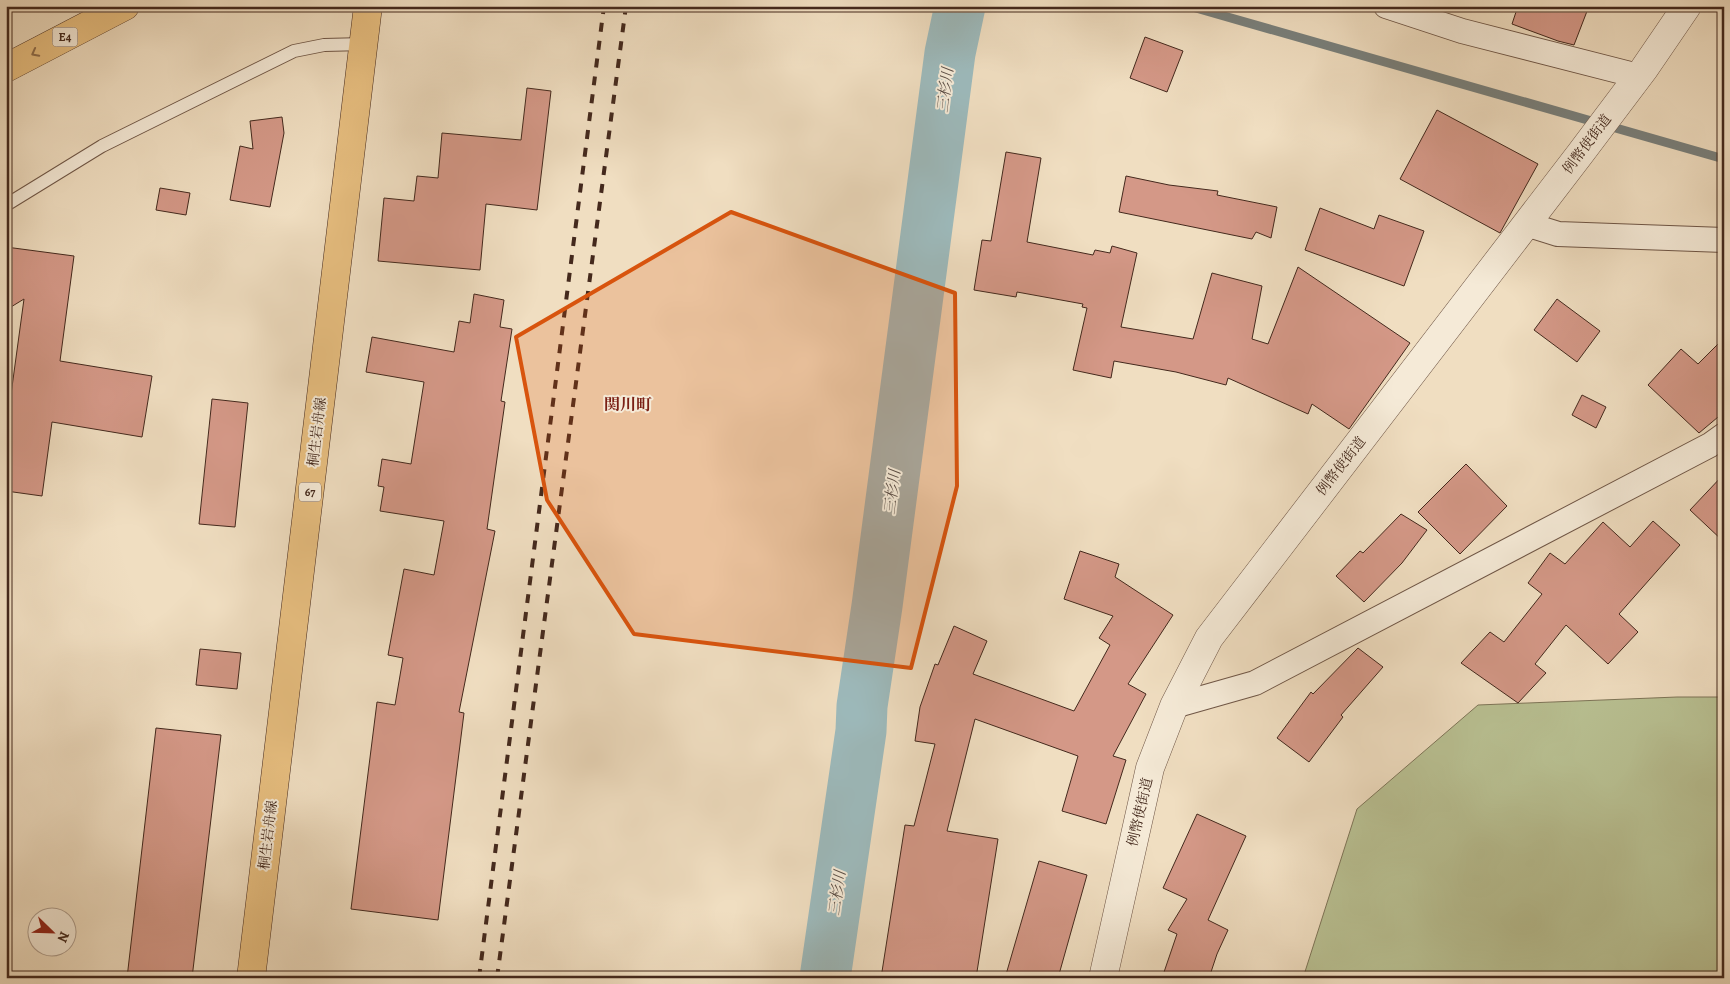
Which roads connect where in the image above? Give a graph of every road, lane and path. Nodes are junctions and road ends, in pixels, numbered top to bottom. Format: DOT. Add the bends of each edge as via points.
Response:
graph roads {
  1 [pos="125,6"];
  2 [pos="368,6"];
  3 [pos="1386,6"];
  4 [pos="1687,6"];
  5 [pos="364,44"];
  6 [pos="6,68"];
  7 [pos="1632,83"];
  8 [pos="6,204"];
  9 [pos="1526,224"];
  10 [pos="1724,240"];
  11 [pos="1719,446"];
  12 [pos="1174,706"];
  13 [pos="251,978"];
  14 [pos="1103,978"];
  1 -- 6 [label="main road, E4, one-way"];
  2 -- 5 [label="main road, 桐生岩舟線 / 67"];
  3 -- 7 [label="street"];
  4 -- 7 [label="street, 例幣使街道"];
  5 -- 8 [label="lane" via="324,45 294,51 102,146"];
  5 -- 13 [label="main road, 桐生岩舟線 / 67"];
  7 -- 9 [label="street, 例幣使街道"];
  9 -- 10 [label="street" via="1558,234"];
  9 -- 12 [label="street, 例幣使街道" via="1209,638"];
  11 -- 12 [label="street" via="1255,683"];
  12 -- 14 [label="street, 例幣使街道" via="1150,768"];
}
